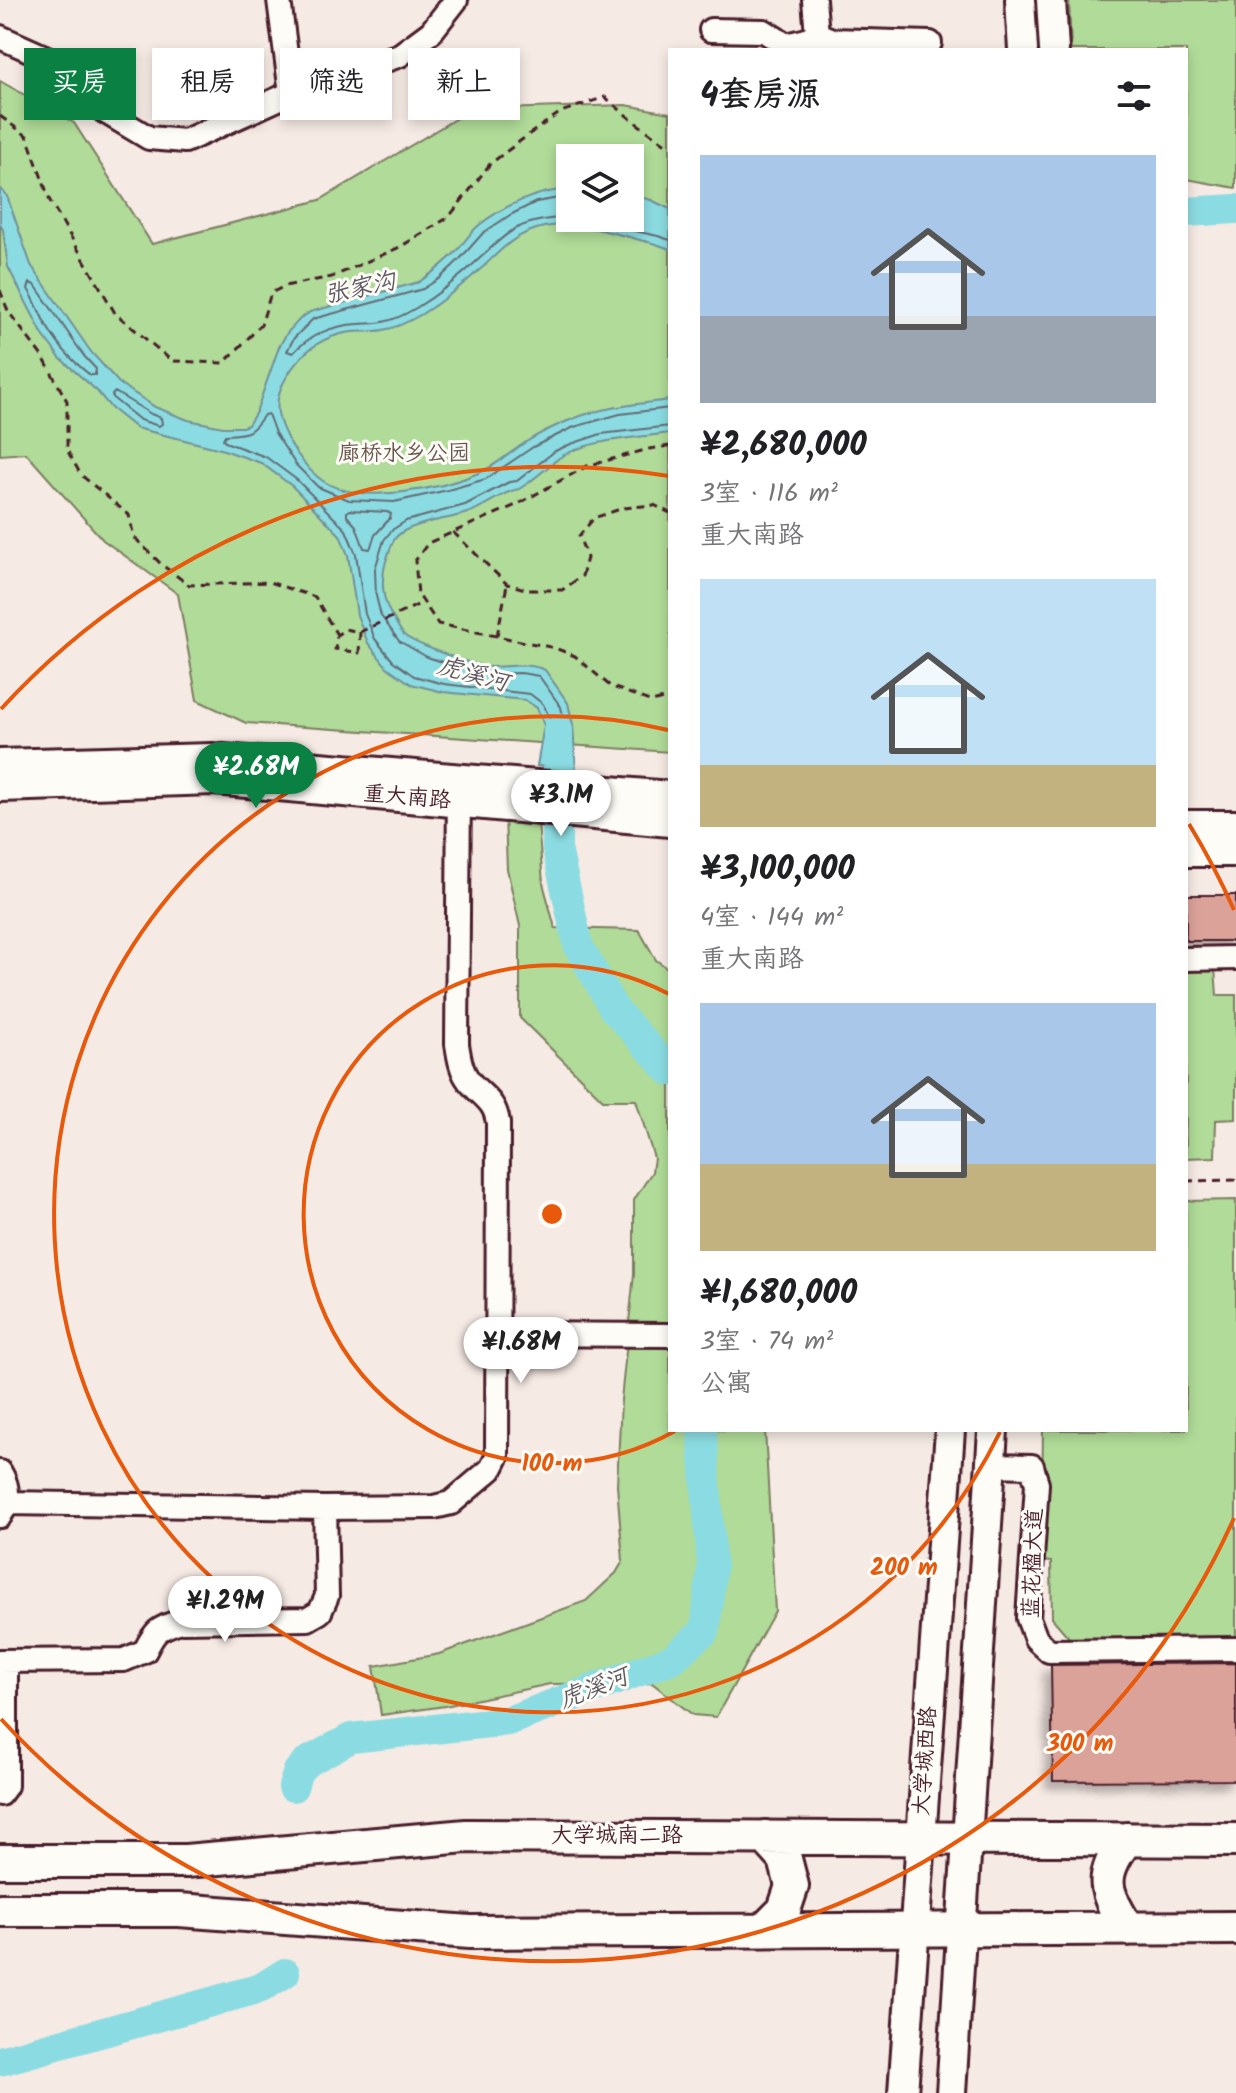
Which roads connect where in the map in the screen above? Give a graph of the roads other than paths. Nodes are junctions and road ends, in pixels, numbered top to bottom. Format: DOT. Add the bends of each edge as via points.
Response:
graph roads {
  1 [pos="279,0"];
  2 [pos="456,0"];
  3 [pos="814,0"];
  4 [pos="1020,0"];
  5 [pos="1051,0"];
  6 [pos="711,30"];
  7 [pos="817,34"];
  8 [pos="0,37"];
  9 [pos="930,43"];
  10 [pos="285,48"];
  11 [pos="1023,48"];
  12 [pos="1054,48"];
  13 [pos="392,58"];
  14 [pos="280,98"];
  15 [pos="0,764"];
  16 [pos="0,787"];
  17 [pos="459,791"];
  18 [pos="668,796"];
  19 [pos="613,804"];
  20 [pos="668,821"];
  21 [pos="1188,825"];
  22 [pos="1236,825"];
  23 [pos="1188,852"];
  24 [pos="1236,852"];
  25 [pos="1236,958"];
  26 [pos="1188,959"];
  27 [pos="498,1334"];
  28 [pos="668,1335"];
  29 [pos="950,1432"];
  30 [pos="993,1432"];
  31 [pos="991,1465"];
  32 [pos="0,1472"];
  33 [pos="325,1508"];
  34 [pos="4,1509"];
  35 [pos="1236,1649"];
  36 [pos="3,1661"];
  37 [pos="0,1794"];
  38 [pos="765,1837"];
  39 [pos="921,1839"];
  40 [pos="966,1839"];
  41 [pos="1127,1839"];
  42 [pos="1236,1840"];
  43 [pos="0,1861"];
  44 [pos="0,1910"];
  45 [pos="1236,1928"];
  46 [pos="914,1929"];
  47 [pos="1128,1929"];
  48 [pos="764,1930"];
  49 [pos="961,1930"];
  50 [pos="903,2093"];
  51 [pos="951,2093"];
  1 -- 10 [label="street"];
  2 -- 13 [label="street" via="431,32"];
  3 -- 7 [label="street"];
  4 -- 11 [label="main road"];
  5 -- 12 [label="main road"];
  6 -- 7 [label="street" via="764,31 786,45"];
  7 -- 9 [label="street" via="832,40"];
  8 -- 14 [label="street" via="56,62 104,111 149,138 185,141"];
  15 -- 17 [label="main road, 重大南路" via="212,758"];
  16 -- 17 [label="main road, 重大南路" via="214,780"];
  17 -- 19 [label="main road, 重大南路"];
  17 -- 27 [label="street" via="457,1044 468,1080 496,1111 498,1123"];
  18 -- 19 [label="main road, 重大南路"];
  19 -- 20 [label="main road, 重大南路"];
  21 -- 22 [label="main road"];
  23 -- 24 [label="main road"];
  25 -- 26 [label="street"];
  27 -- 28 [label="street"];
  27 -- 33 [label="street" via="497,1457 491,1469 451,1503 434,1507"];
  29 -- 39 [label="main road, 大学城西路"];
  30 -- 31 [label="main road, 大学城西路"];
  31 -- 35 [label="street, 蓝花楹大道" via="1032,1466 1037,1484 1028,1618 1036,1639 1049,1651"];
  31 -- 40 [label="main road, 大学城西路"];
  32 -- 34 [label="street" via="8,1491"];
  33 -- 34 [label="street"];
  33 -- 36 [label="street" via="327,1596 320,1612 308,1619 180,1621 160,1628 145,1651 124,1660"];
  36 -- 37 [label="street" via="6,1786"];
  38 -- 39 [label="highway, 大学城南二路"];
  38 -- 43 [label="highway, 大学城南二路" via="466,1836 186,1861"];
  38 -- 48 [label="highway" via="785,1859 792,1886 784,1910"];
  39 -- 40 [label="highway, 大学城南二路"];
  39 -- 46 [label="main road, 大学城西路"];
  40 -- 41 [label="highway, 大学城南二路"];
  40 -- 49 [label="main road, 大学城西路"];
  41 -- 42 [label="highway, 大学城南二路"];
  41 -- 47 [label="highway" via="1113,1856 1106,1881 1113,1906"];
  44 -- 48 [label="highway" via="179,1910 470,1932"];
  45 -- 47 [label="highway"];
  46 -- 48 [label="highway"];
  46 -- 49 [label="highway"];
  46 -- 50 [label="main road, 大学城西路"];
  47 -- 49 [label="highway"];
  49 -- 51 [label="main road, 大学城西路"];
}
